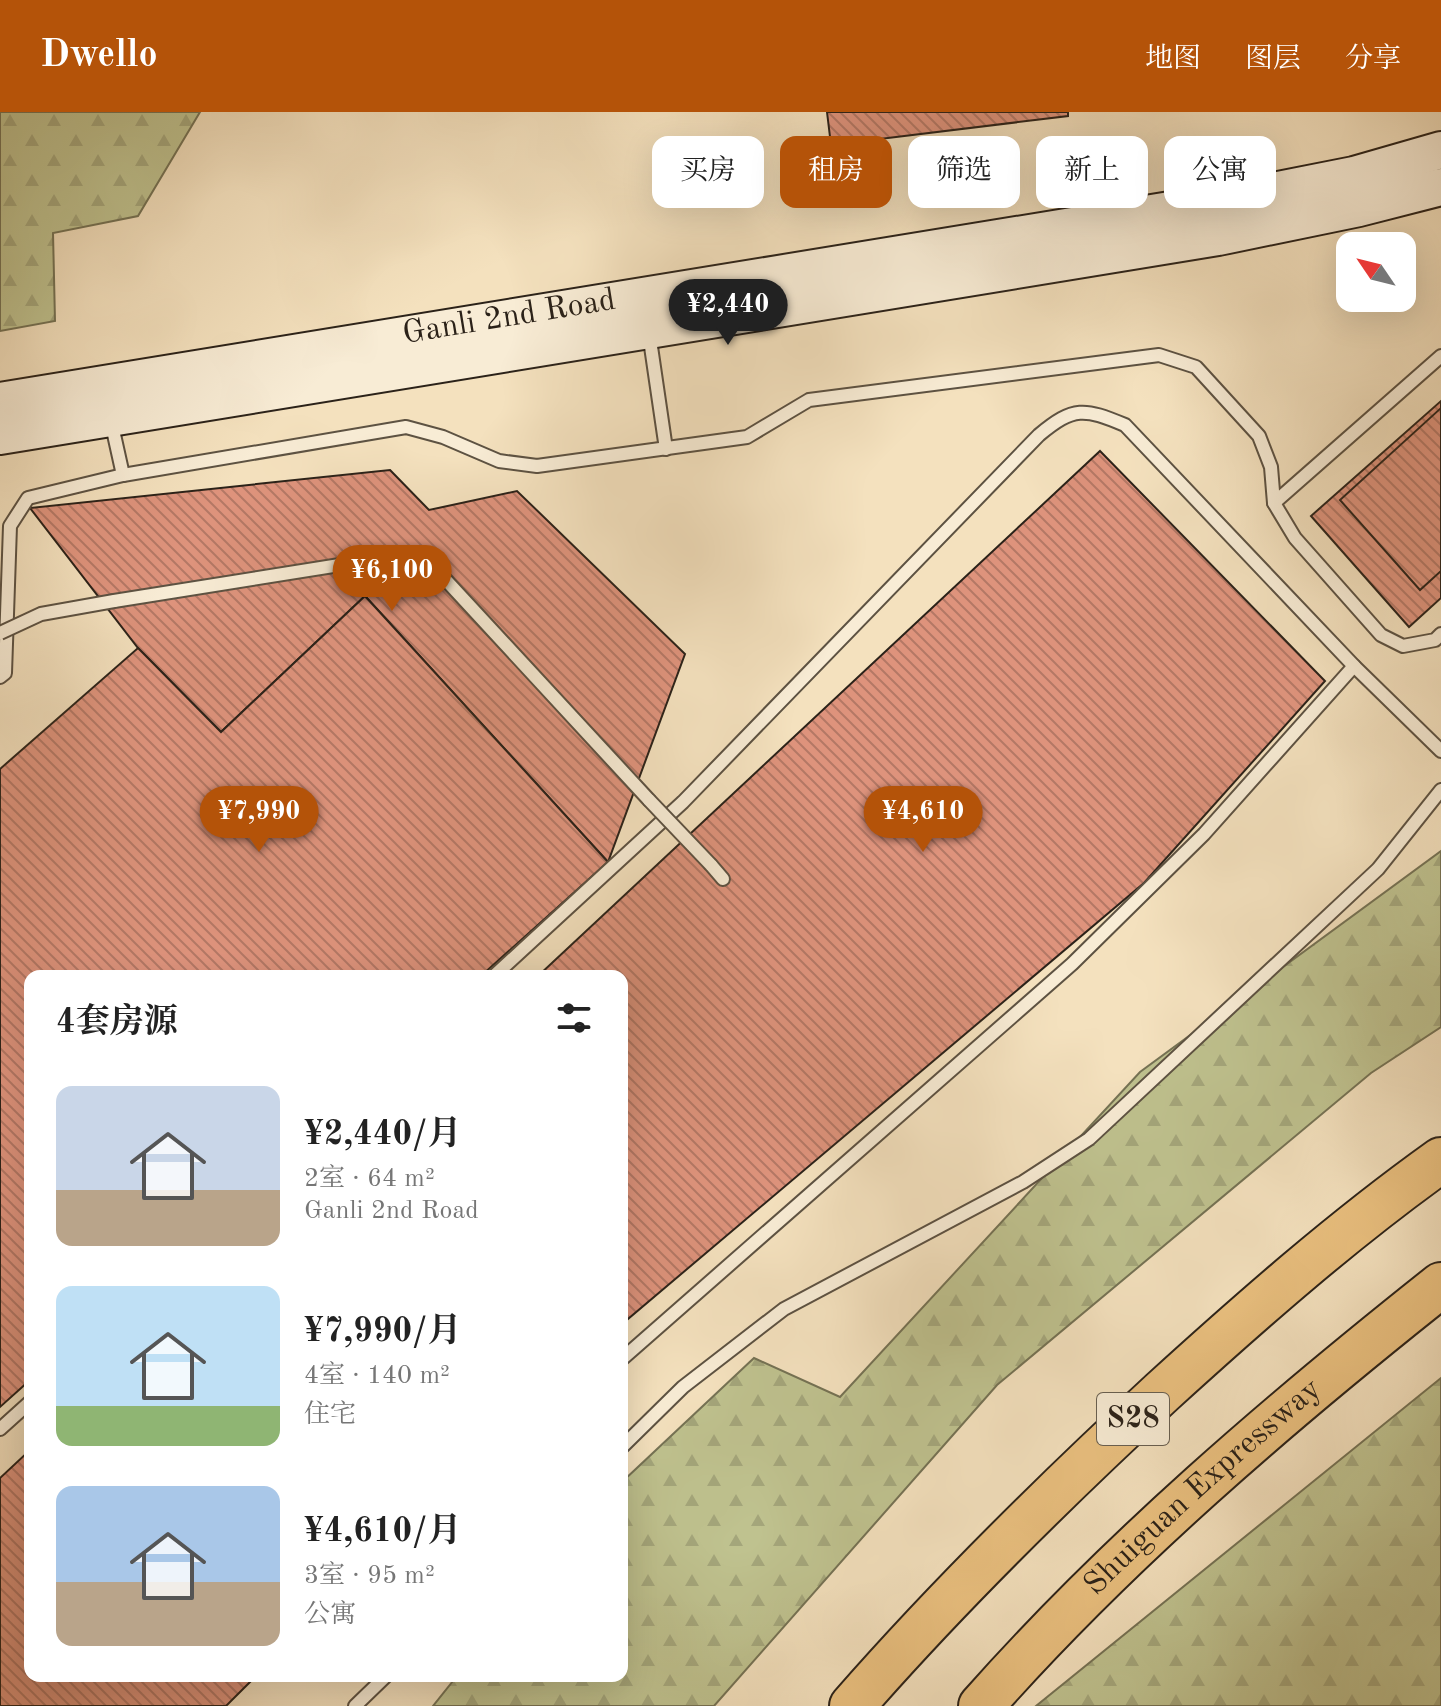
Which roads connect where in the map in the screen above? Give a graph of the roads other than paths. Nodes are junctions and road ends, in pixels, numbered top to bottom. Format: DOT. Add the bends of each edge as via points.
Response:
graph roads {
  1 [pos="1441,150"];
  2 [pos="1441,187"];
  3 [pos="649,330"];
  4 [pos="1441,356"];
  5 [pos="0,401"];
  6 [pos="110,418"];
  7 [pos="0,436"];
  8 [pos="666,449"];
  9 [pos="123,475"];
  10 [pos="1274,503"];
  11 [pos="0,633"];
  12 [pos="1441,634"];
  13 [pos="1354,666"];
  14 [pos="0,677"];
  15 [pos="1441,751"];
  16 [pos="1441,790"];
  17 [pos="723,879"];
  18 [pos="501,970"];
  19 [pos="1441,1160"];
  20 [pos="1441,1285"];
  21 [pos="628,1354"];
  22 [pos="24,1407"];
  23 [pos="0,1429"];
  24 [pos="628,1441"];
  25 [pos="380,1682"];
  26 [pos="355,1706"];
  27 [pos="852,1706"];
  28 [pos="981,1706"];
  1 -- 5 [label="main road, Ganli 2nd Road" via="1354,175 1213,203"];
  2 -- 3 [label="main road, Ganli 2nd Road" via="1218,237"];
  3 -- 6 [label="main road, Ganli 2nd Road"];
  3 -- 8 [label="lane"];
  4 -- 10 [label="lane"];
  6 -- 7 [label="main road, Ganli 2nd Road"];
  6 -- 9 [label="lane"];
  8 -- 9 [label="lane" via="537,466 499,461 406,427"];
  8 -- 10 [label="lane" via="747,437 809,400 1159,355 1196,367 1259,436 1271,467"];
  9 -- 14 [label="lane" via="28,498 10,526 5,673"];
  10 -- 12 [label="lane" via="1295,538 1381,635 1403,646"];
  11 -- 17 [label="lane, bridge" via="41,614 114,601 371,560 416,564 444,578"];
  13 -- 15 [label="lane"];
  13 -- 18 [label="lane" via="1125,425 1093,412 1063,415 683,802"];
  13 -- 21 [label="lane" via="1204,834 1072,964"];
  16 -- 24 [label="lane" via="1378,869 1089,1139 1023,1182 784,1309 683,1387"];
  19 -- 27 [label="highway, S28" via="1242,1319 1077,1470"];
  20 -- 28 [label="highway, Shuiguan Expressway" via="1307,1391 1143,1541"];
  22 -- 23 [label="lane"];
  25 -- 26 [label="lane"];
}
